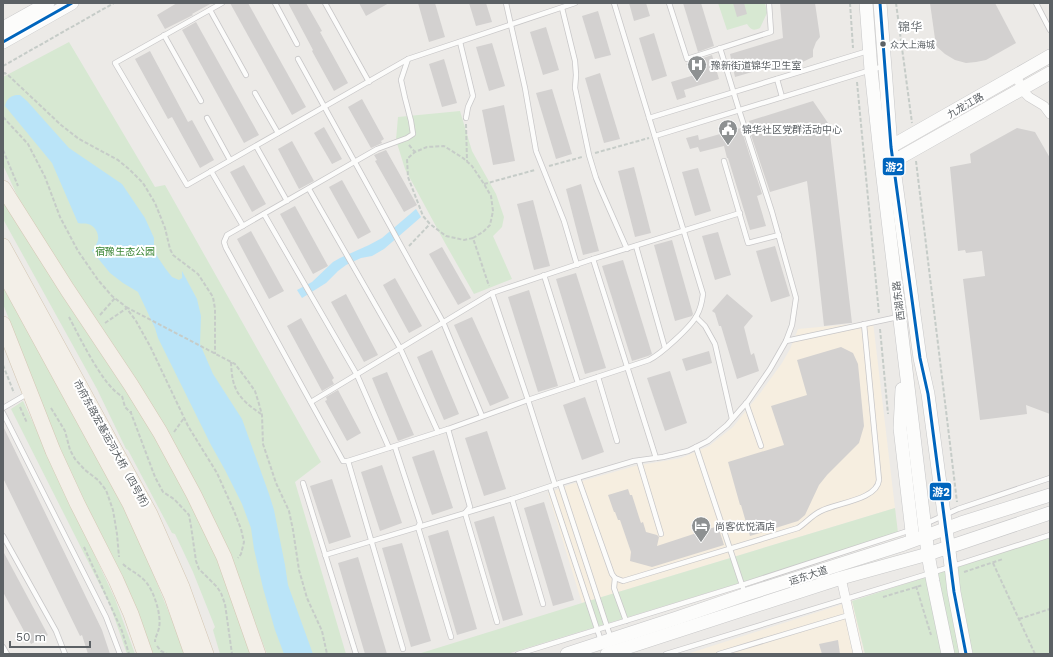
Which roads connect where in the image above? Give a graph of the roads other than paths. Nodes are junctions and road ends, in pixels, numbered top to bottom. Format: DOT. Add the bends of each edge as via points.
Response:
graph roads {
  1 [pos="48,3"];
  2 [pos="72,3"];
  3 [pos="222,3"];
  4 [pos="275,3"];
  5 [pos="325,3"];
  6 [pos="506,3"];
  7 [pos="575,3"];
  8 [pos="614,3"];
  9 [pos="669,3"];
  10 [pos="768,3"];
  11 [pos="866,3"];
  12 [pos="880,3"];
  13 [pos="1036,3"];
  14 [pos="564,6"];
  15 [pos="210,10"];
  16 [pos="511,24"];
  17 [pos="3,28"];
  18 [pos="1050,30"];
  19 [pos="164,35"];
  20 [pos="3,42"];
  21 [pos="460,42"];
  22 [pos="297,44"];
  23 [pos="883,46"];
  24 [pos="720,48"];
  25 [pos="870,50"];
  26 [pos="1050,56"];
  27 [pos="298,59"];
  28 [pos="408,59"];
  29 [pos="884,66"];
  30 [pos="871,70"];
  31 [pos="1050,73"];
  32 [pos="246,75"];
  33 [pos="1016,76"];
  34 [pos="776,79"];
  35 [pos="369,82"];
  36 [pos="1023,88"];
  37 [pos="734,92"];
  38 [pos="256,93"];
  39 [pos="782,97"];
  40 [pos="201,101"];
  41 [pos="324,107"];
  42 [pos="739,110"];
  43 [pos="1050,114"];
  44 [pos="207,118"];
  45 [pos="466,118"];
  46 [pos="649,118"];
  47 [pos="278,133"];
  48 [pos="655,136"];
  49 [pos="256,146"];
  50 [pos="886,150"];
  51 [pos="230,160"];
  52 [pos="724,161"];
  53 [pos="893,161"];
  54 [pos="355,162"];
  55 [pos="882,168"];
  56 [pos="212,171"];
  57 [pos="3,188"];
  58 [pos="309,188"];
  59 [pos="287,201"];
  60 [pos="740,213"];
  61 [pos="264,214"];
  62 [pos="243,226"];
  63 [pos="683,230"];
  64 [pos="779,235"];
  65 [pos="3,246"];
  66 [pos="636,246"];
  67 [pos="627,249"];
  68 [pos="593,259"];
  69 [pos="577,265"];
  70 [pos="3,271"];
  71 [pos="544,275"];
  72 [pos="492,293"];
  73 [pos="900,316"];
  74 [pos="696,317"];
  75 [pos="443,322"];
  76 [pos="3,324"];
  77 [pos="864,324"];
  78 [pos="786,341"];
  79 [pos="400,348"];
  80 [pos="665,348"];
  81 [pos="904,353"];
  82 [pos="627,367"];
  83 [pos="357,375"];
  84 [pos="598,377"];
  85 [pos="578,384"];
  86 [pos="30,392"];
  87 [pos="528,400"];
  88 [pos="311,402"];
  89 [pos="746,403"];
  90 [pos="3,408"];
  91 [pos="3,413"];
  92 [pos="482,416"];
  93 [pos="732,419"];
  94 [pos="448,429"];
  95 [pos="438,432"];
  96 [pos="617,441"];
  97 [pos="395,446"];
  98 [pos="761,446"];
  99 [pos="696,447"];
  100 [pos="389,448"];
  101 [pos="656,458"];
  102 [pos="348,461"];
  103 [pos="639,461"];
  104 [pos="578,478"];
  105 [pos="1050,478"];
  106 [pos="303,483"];
  107 [pos="555,485"];
  108 [pos="1050,495"];
  109 [pos="512,499"];
  110 [pos="465,513"];
  111 [pos="1050,513"];
  112 [pos="945,522"];
  113 [pos="418,527"];
  114 [pos="926,530"];
  115 [pos="661,534"];
  116 [pos="912,535"];
  117 [pos="1050,535"];
  118 [pos="3,536"];
  119 [pos="371,541"];
  120 [pos="948,547"];
  121 [pos="730,548"];
  122 [pos="928,554"];
  123 [pos="325,555"];
  124 [pos="952,566"];
  125 [pos="931,573"];
  126 [pos="616,578"];
  127 [pos="841,578"];
  128 [pos="744,590"];
  129 [pos="846,598"];
  130 [pos="543,604"];
  131 [pos="849,614"];
  132 [pos="626,621"];
  133 [pos="497,622"];
  134 [pos="606,626"];
  135 [pos="597,629"];
  136 [pos="451,637"];
  137 [pos="607,646"];
  138 [pos="3,647"];
  139 [pos="403,649"];
  140 [pos="7,654"];
  141 [pos="65,654"];
  142 [pos="120,654"];
  143 [pos="145,654"];
  144 [pos="192,654"];
  145 [pos="206,654"];
  146 [pos="258,654"];
  147 [pos="356,654"];
  148 [pos="518,654"];
  149 [pos="567,654"];
  150 [pos="666,654"];
  151 [pos="719,654"];
  152 [pos="858,654"];
  153 [pos="948,654"];
  154 [pos="966,654"];
  1 -- 17 [label="main road"];
  2 -- 20 [label="main road"];
  3 -- 15 [label="lane"];
  4 -- 22 [label="lane"];
  5 -- 35 [label="lane"];
  6 -- 16 [label="lane"];
  7 -- 14 [label="lane"];
  8 -- 46 [label="lane"];
  9 -- 24 [label="lane" via="687,59"];
  10 -- 24 [label="lane" via="771,32"];
  11 -- 25 [label="main road, 西湖东路"];
  12 -- 23 [label="main road, 西湖东路"];
  13 -- 18 [label="lane"];
  14 -- 16 [label="lane"];
  14 -- 67 [label="lane" via="575,61 575,88 589,155 596,178"];
  15 -- 19 [label="lane"];
  15 -- 32 [label="lane"];
  16 -- 21 [label="lane"];
  16 -- 69 [label="lane" via="536,151 564,221"];
  19 -- 40 [label="lane"];
  19 -- 56 [label="lane" via="115,63 187,185"];
  21 -- 28 [label="lane"];
  21 -- 45 [label="lane" via="473,96"];
  23 -- 25 [label="lane"];
  23 -- 29 [label="main road, 西湖东路"];
  24 -- 37 [label="lane"];
  25 -- 30 [label="main road, 西湖东路"];
  25 -- 34 [label="lane"];
  26 -- 33 [label="main road, 九龙江路"];
  27 -- 41 [label="lane"];
  28 -- 35 [label="lane"];
  28 -- 54 [label="lane" via="401,80 413,134 377,149"];
  29 -- 30 [label="lane"];
  29 -- 50 [label="main road, 西湖东路"];
  30 -- 39 [label="lane"];
  30 -- 50 [label="main road, 西湖东路"];
  31 -- 36 [label="main road, 九龙江路"];
  33 -- 36 [label="street"];
  33 -- 50 [label="main road, 九龙江路"];
  34 -- 37 [label="lane"];
  34 -- 39 [label="lane"];
  35 -- 41 [label="lane"];
  36 -- 43 [label="street" via="1029,97 1044,106"];
  36 -- 53 [label="main road, 九龙江路"];
  37 -- 42 [label="lane"];
  37 -- 46 [label="lane"];
  38 -- 47 [label="lane"];
  39 -- 42 [label="lane"];
  41 -- 47 [label="lane"];
  41 -- 54 [label="lane"];
  42 -- 48 [label="lane"];
  42 -- 64 [label="lane"];
  44 -- 51 [label="lane"];
  46 -- 48 [label="lane"];
  47 -- 49 [label="lane"];
  48 -- 63 [label="lane"];
  49 -- 51 [label="lane"];
  49 -- 59 [label="lane"];
  50 -- 53 [label="main road, 西湖东路"];
  50 -- 55 [label="main road, 西湖东路"];
  51 -- 56 [label="lane"];
  52 -- 60 [label="lane"];
  53 -- 55 [label="main road, 九龙江路"];
  53 -- 112 [label="main road, 西湖东路"];
  54 -- 58 [label="lane"];
  54 -- 75 [label="lane"];
  55 -- 73 [label="main road, 西湖东路"];
  56 -- 62 [label="lane"];
  57 -- 146 [label="main road" via="160,432 224,558"];
  58 -- 59 [label="lane"];
  58 -- 79 [label="lane"];
  59 -- 61 [label="lane"];
  60 -- 63 [label="lane"];
  60 -- 64 [label="lane" via="748,243"];
  61 -- 62 [label="lane"];
  61 -- 83 [label="lane"];
  62 -- 88 [label="lane" via="227,235 224,242 226,248"];
  63 -- 66 [label="lane"];
  63 -- 74 [label="lane" via="703,294"];
  64 -- 78 [label="lane" via="796,298 792,325"];
  65 -- 145 [label="main road, 市府东路宏基运河大桥（四号桥）" via="150,514 182,587"];
  66 -- 67 [label="lane"];
  66 -- 80 [label="lane"];
  67 -- 68 [label="lane"];
  68 -- 69 [label="lane"];
  68 -- 82 [label="lane"];
  69 -- 71 [label="lane"];
  70 -- 144 [label="main road, 市府东路宏基运河大桥（四号桥）" via="130,504 172,597"];
  71 -- 72 [label="lane"];
  71 -- 85 [label="lane"];
  72 -- 75 [label="lane"];
  72 -- 87 [label="lane"];
  73 -- 77 [label="lane"];
  73 -- 81 [label="main road, 西湖东路"];
  74 -- 80 [label="lane"];
  74 -- 93 [label="lane" via="705,326 715,344"];
  75 -- 79 [label="lane"];
  75 -- 92 [label="lane"];
  76 -- 86 [label="main road"];
  77 -- 78 [label="lane"];
  77 -- 121 [label="lane" via="878,485 875,490 856,500 821,510 798,528"];
  78 -- 89 [label="lane"];
  79 -- 83 [label="lane"];
  79 -- 95 [label="lane"];
  80 -- 82 [label="lane" via="649,360"];
  81 -- 114 [label="main road, 西湖东路"];
  81 -- 116 [label="main road" via="900,428"];
  82 -- 84 [label="lane"];
  82 -- 101 [label="lane"];
  83 -- 88 [label="lane"];
  83 -- 100 [label="lane"];
  84 -- 85 [label="lane"];
  84 -- 96 [label="lane"];
  85 -- 87 [label="lane"];
  86 -- 90 [label="lane"];
  86 -- 143 [label="main road" via="77,503 116,580"];
  87 -- 92 [label="lane"];
  87 -- 107 [label="lane"];
  88 -- 102 [label="lane" via="343,461"];
  89 -- 93 [label="lane"];
  89 -- 98 [label="lane"];
  91 -- 142 [label="lane" via="106,617"];
  92 -- 94 [label="lane"];
  93 -- 99 [label="lane" via="708,441"];
  94 -- 95 [label="lane"];
  94 -- 110 [label="lane" via="470,507"];
  95 -- 97 [label="lane"];
  97 -- 100 [label="lane"];
  97 -- 113 [label="lane" via="420,523"];
  99 -- 101 [label="lane"];
  99 -- 121 [label="lane"];
  100 -- 102 [label="lane"];
  101 -- 103 [label="lane"];
  102 -- 119 [label="lane"];
  103 -- 104 [label="lane"];
  103 -- 115 [label="lane"];
  104 -- 107 [label="lane"];
  104 -- 126 [label="lane" via="612,574"];
  105 -- 112 [label="lane" via="958,509"];
  106 -- 123 [label="lane"];
  107 -- 109 [label="lane"];
  107 -- 134 [label="lane"];
  107 -- 135 [label="lane"];
  108 -- 112 [label="main road, 运东大道"];
  109 -- 110 [label="lane"];
  109 -- 130 [label="lane"];
  110 -- 113 [label="lane"];
  110 -- 133 [label="lane"];
  111 -- 120 [label="main road, 运东大道"];
  112 -- 114 [label="main road, 运东大道"];
  112 -- 120 [label="main road, 西湖东路"];
  113 -- 119 [label="lane"];
  113 -- 136 [label="lane"];
  114 -- 116 [label="main road, 运东大道"];
  114 -- 122 [label="main road, 西湖东路"];
  116 -- 128 [label="main road, 运东大道"];
  117 -- 124 [label="lane"];
  118 -- 141 [label="lane" via="56,631"];
  119 -- 123 [label="lane"];
  119 -- 139 [label="lane"];
  120 -- 122 [label="main road, 运东大道"];
  120 -- 124 [label="main road, 西湖东路"];
  121 -- 126 [label="lane" via="623,581"];
  121 -- 128 [label="lane"];
  122 -- 125 [label="main road, 西湖东路"];
  122 -- 127 [label="main road, 运东大道"];
  123 -- 147 [label="lane"];
  124 -- 125 [label="lane"];
  124 -- 154 [label="main road, 西湖东路" via="954,592"];
  125 -- 129 [label="lane"];
  125 -- 153 [label="main road, 西湖东路"];
  126 -- 132 [label="lane" via="614,588"];
  127 -- 129 [label="street"];
  127 -- 137 [label="main road, 运东大道"];
  128 -- 132 [label="lane" via="672,606"];
  128 -- 137 [label="main road, 运东大道"];
  129 -- 131 [label="street"];
  129 -- 150 [label="lane"];
  131 -- 151 [label="lane"];
  131 -- 152 [label="street"];
  132 -- 134 [label="lane"];
  134 -- 135 [label="lane"];
  134 -- 137 [label="lane"];
  135 -- 137 [label="lane"];
  135 -- 148 [label="lane"];
  137 -- 149 [label="main road, 运东大道"];
  138 -- 140 [label="lane"];
}
